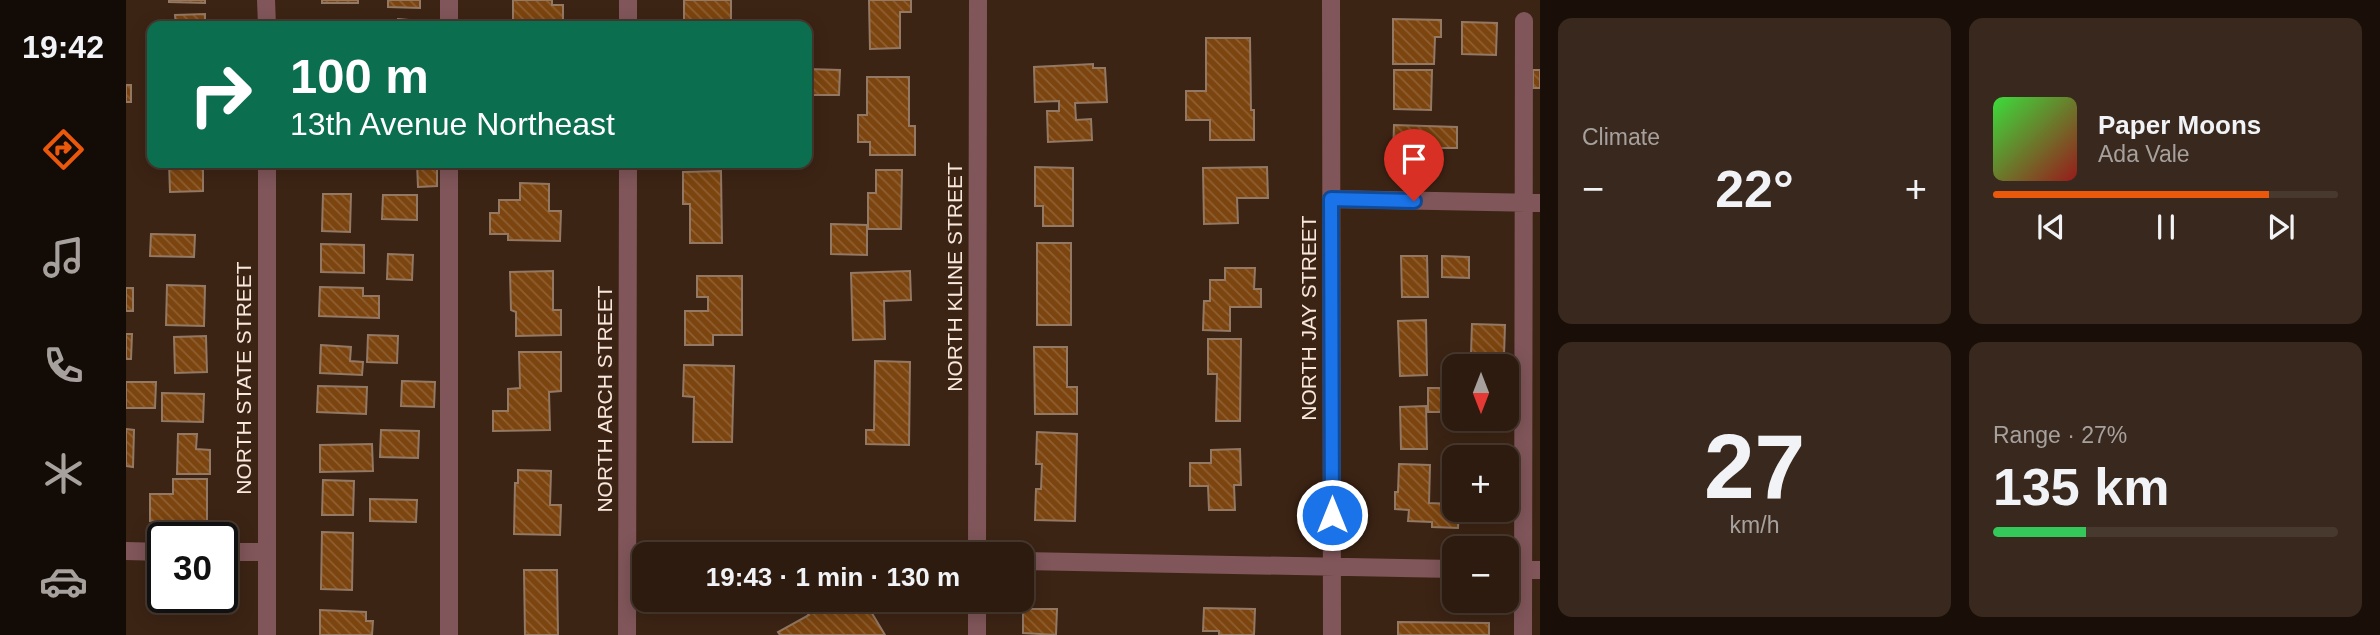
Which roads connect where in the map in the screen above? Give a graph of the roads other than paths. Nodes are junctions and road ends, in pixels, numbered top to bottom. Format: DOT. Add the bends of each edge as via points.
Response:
graph roads {
  1 [pos="267,0"];
  2 [pos="449,0"];
  3 [pos="628,0"];
  4 [pos="978,0"];
  5 [pos="1331,0"];
  6 [pos="267,21"];
  7 [pos="449,21"];
  8 [pos="628,21"];
  9 [pos="1524,21"];
  10 [pos="267,168"];
  11 [pos="449,168"];
  12 [pos="628,168"];
  13 [pos="1331,199"];
  14 [pos="1532,203"];
  15 [pos="977,542"];
  16 [pos="126,551"];
  17 [pos="147,552"];
  18 [pos="238,552"];
  19 [pos="267,552"];
  20 [pos="1034,561"];
  21 [pos="1332,568"];
  22 [pos="1442,569"];
  23 [pos="1523,569"];
  24 [pos="977,612"];
  25 [pos="267,635"];
  26 [pos="449,635"];
  27 [pos="627,635"];
  28 [pos="977,635"];
  29 [pos="1332,635"];
  30 [pos="1523,635"];
  1 -- 6 [label="street"];
  2 -- 7 [label="street"];
  3 -- 8 [label="street"];
  4 -- 15 [label="street, NORTH KLINE STREET"];
  5 -- 13 [label="street, NORTH JAY STREET"];
  9 -- 14 [label="street"];
  10 -- 19 [label="street, NORTH STATE STREET"];
  11 -- 26 [label="street"];
  12 -- 27 [label="street, NORTH ARCH STREET"];
  13 -- 14 [label="street"];
  13 -- 21 [label="street, NORTH JAY STREET"];
  14 -- 23 [label="street"];
  16 -- 17 [label="street"];
  18 -- 19 [label="street"];
  19 -- 25 [label="street, NORTH STATE STREET"];
  20 -- 21 [label="street"];
  21 -- 22 [label="street"];
  21 -- 29 [label="street, NORTH JAY STREET"];
  23 -- 30 [label="street"];
  24 -- 28 [label="street"];
}
